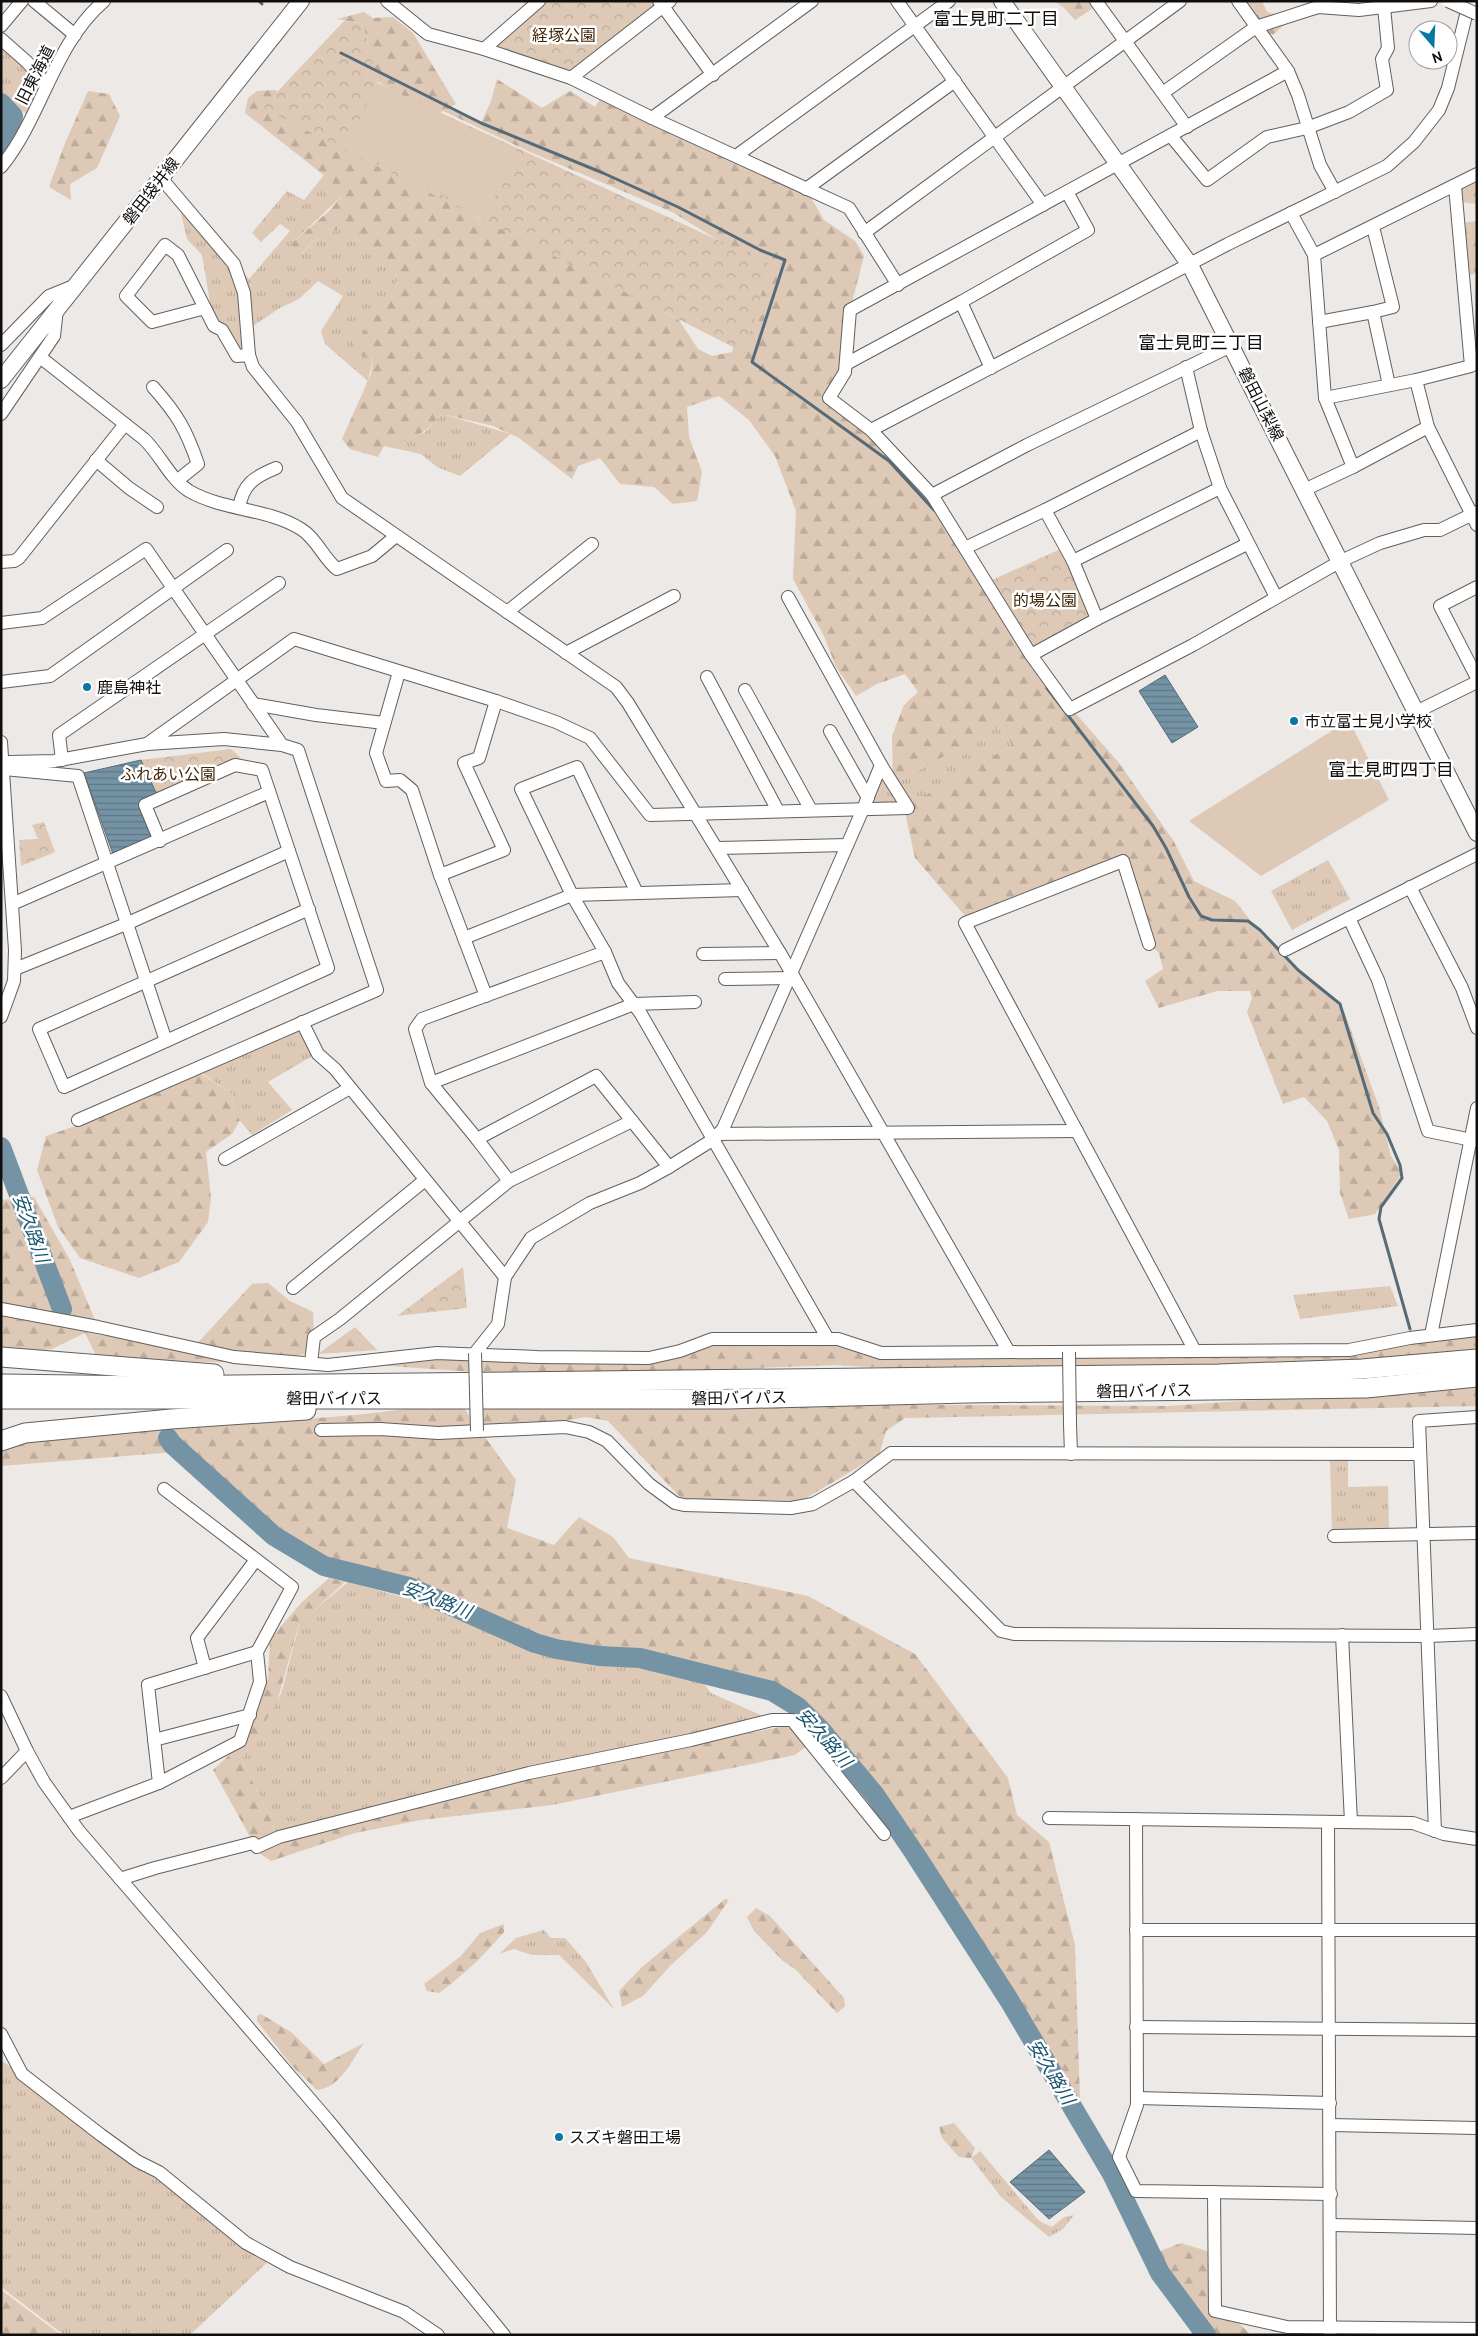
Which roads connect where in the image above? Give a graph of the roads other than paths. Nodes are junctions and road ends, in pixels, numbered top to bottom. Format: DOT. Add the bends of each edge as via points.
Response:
graph roads {
  1 [pos="34,1"];
  2 [pos="104,1"];
  3 [pos="301,1"];
  4 [pos="387,1"];
  5 [pos="539,1"];
  6 [pos="812,1"];
  7 [pos="897,1"];
  8 [pos="949,1"];
  9 [pos="1002,1"];
  10 [pos="1096,1"];
  11 [pos="1238,1"];
  12 [pos="1431,1"];
  13 [pos="1448,1"];
  14 [pos="1472,1"];
  15 [pos="20,2"];
  16 [pos="1178,2"];
  17 [pos="664,3"];
  18 [pos="1317,4"];
  19 [pos="1384,7"];
  20 [pos="1477,14"];
  21 [pos="1,26"];
  22 [pos="916,26"];
  23 [pos="1256,27"];
  24 [pos="75,35"];
  25 [pos="1,39"];
  26 [pos="1126,41"];
  27 [pos="484,49"];
  28 [pos="1288,71"];
  29 [pos="713,75"];
  30 [pos="571,78"];
  31 [pos="955,82"];
  32 [pos="47,85"];
  33 [pos="1063,86"];
  34 [pos="1164,92"];
  35 [pos="652,118"];
  36 [pos="1187,127"];
  37 [pos="1307,128"];
  38 [pos="995,135"];
  39 [pos="1172,136"];
  40 [pos="736,156"];
  41 [pos="1120,164"];
  42 [pos="1,167"];
  43 [pos="1477,174"];
  44 [pos="161,178"];
  45 [pos="1455,186"];
  46 [pos="806,190"];
  47 [pos="1067,192"];
  48 [pos="1335,192"];
  49 [pos="1043,205"];
  50 [pos="1291,213"];
  51 [pos="1373,227"];
  52 [pos="864,233"];
  53 [pos="1314,255"];
  54 [pos="1190,265"];
  55 [pos="76,284"];
  56 [pos="898,284"];
  57 [pos="961,302"];
  58 [pos="205,308"];
  59 [pos="57,309"];
  60 [pos="1372,312"];
  61 [pos="1319,322"];
  62 [pos="1,345"];
  63 [pos="1231,346"];
  64 [pos="249,355"];
  65 [pos="40,357"];
  66 [pos="846,364"];
  67 [pos="1474,366"];
  68 [pos="1186,367"];
  69 [pos="991,368"];
  70 [pos="1,380"];
  71 [pos="1416,380"];
  72 [pos="1389,385"];
  73 [pos="153,387"];
  74 [pos="1325,398"];
  75 [pos="1,414"];
  76 [pos="125,424"];
  77 [pos="1428,428"];
  78 [pos="872,430"];
  79 [pos="1201,431"];
  80 [pos="96,460"];
  81 [pos="1353,467"];
  82 [pos="276,468"];
  83 [pos="178,480"];
  84 [pos="1220,488"];
  85 [pos="1304,490"];
  86 [pos="932,495"];
  87 [pos="157,507"];
  88 [pos="239,508"];
  89 [pos="1045,510"];
  90 [pos="1475,517"];
  91 [pos="396,536"];
  92 [pos="592,544"];
  93 [pos="1247,544"];
  94 [pos="965,548"];
  95 [pos="227,550"];
  96 [pos="1073,561"];
  97 [pos="1341,561"];
  98 [pos="1,562"];
  99 [pos="279,583"];
  100 [pos="1477,587"];
  101 [pos="174,590"];
  102 [pos="674,596"];
  103 [pos="788,597"];
  104 [pos="1276,598"];
  105 [pos="507,612"];
  106 [pos="1096,619"];
  107 [pos="1,623"];
  108 [pos="204,633"];
  109 [pos="566,653"];
  110 [pos="1032,654"];
  111 [pos="399,672"];
  112 [pos="706,677"];
  113 [pos="1477,680"];
  114 [pos="237,681"];
  115 [pos="1,682"];
  116 [pos="745,690"];
  117 [pos="496,701"];
  118 [pos="253,704"];
  119 [pos="1416,712"];
  120 [pos="384,723"];
  121 [pos="830,731"];
  122 [pos="1,742"];
  123 [pos="147,744"];
  124 [pos="282,745"];
  125 [pos="62,760"];
  126 [pos="4,765"];
  127 [pos="882,765"];
  128 [pos="269,792"];
  129 [pos="3,794"];
  130 [pos="866,803"];
  131 [pos="811,810"];
  132 [pos="778,811"];
  133 [pos="697,813"];
  134 [pos="1477,833"];
  135 [pos="160,841"];
  136 [pos="848,845"];
  137 [pos="717,848"];
  138 [pos="289,851"];
  139 [pos="1477,854"];
  140 [pos="106,864"];
  141 [pos="440,875"];
  142 [pos="1410,887"];
  143 [pos="742,890"];
  144 [pos="637,893"];
  145 [pos="572,895"];
  146 [pos="12,904"];
  147 [pos="308,910"];
  148 [pos="1349,918"];
  149 [pos="126,924"];
  150 [pos="464,938"];
  151 [pos="1149,944"];
  152 [pos="1284,950"];
  153 [pos="605,952"];
  154 [pos="780,953"];
  155 [pos="703,954"];
  156 [pos="15,969"];
  157 [pos="790,976"];
  158 [pos="724,979"];
  159 [pos="146,982"];
  160 [pos="486,996"];
  161 [pos="695,1002"];
  162 [pos="634,1004"];
  163 [pos="1,1017"];
  164 [pos="302,1022"];
  165 [pos="1477,1028"];
  166 [pos="166,1041"];
  167 [pos="431,1083"];
  168 [pos="350,1088"];
  169 [pos="1477,1108"];
  170 [pos="78,1120"];
  171 [pos="632,1121"];
  172 [pos="1077,1131"];
  173 [pos="883,1133"];
  174 [pos="716,1137"];
  175 [pos="477,1139"];
  176 [pos="1474,1140"];
  177 [pos="225,1159"];
  178 [pos="670,1167"];
  179 [pos="425,1180"];
  180 [pos="509,1181"];
  181 [pos="460,1222"];
  182 [pos="505,1277"];
  183 [pos="293,1288"];
  184 [pos="1,1309"];
  185 [pos="1477,1330"];
  186 [pos="1431,1336"];
  187 [pos="828,1339"];
  188 [pos="1195,1351"];
  189 [pos="1009,1352"];
  190 [pos="1069,1352"];
  191 [pos="475,1353"];
  192 [pos="1,1357"];
  193 [pos="1477,1359"];
  194 [pos="311,1363"];
  195 [pos="1477,1377"];
  196 [pos="1,1384"];
  197 [pos="419,1390"];
  198 [pos="152,1393"];
  199 [pos="1,1399"];
  200 [pos="1477,1417"];
  201 [pos="321,1430"];
  202 [pos="477,1432"];
  203 [pos="25,1433"];
  204 [pos="1,1435"];
  205 [pos="1,1441"];
  206 [pos="1070,1454"];
  207 [pos="1419,1454"];
  208 [pos="854,1481"];
  209 [pos="164,1489"];
  210 [pos="1477,1533"];
  211 [pos="1424,1534"];
  212 [pos="1334,1536"];
  213 [pos="255,1561"];
  214 [pos="1477,1634"];
  215 [pos="1342,1635"];
  216 [pos="1429,1636"];
  217 [pos="257,1652"];
  218 [pos="204,1668"];
  219 [pos="1,1696"];
  220 [pos="250,1715"];
  221 [pos="154,1740"];
  222 [pos="27,1751"];
  223 [pos="1,1778"];
  224 [pos="159,1783"];
  225 [pos="69,1817"];
  226 [pos="1049,1818"];
  227 [pos="1136,1819"];
  228 [pos="1328,1822"];
  229 [pos="1351,1822"];
  230 [pos="1435,1831"];
  231 [pos="884,1834"];
  232 [pos="1477,1839"];
  233 [pos="120,1879"];
  234 [pos="1136,1930"];
  235 [pos="1477,1930"];
  236 [pos="1329,1931"];
  237 [pos="1136,2027"];
  238 [pos="1330,2028"];
  239 [pos="1477,2030"];
  240 [pos="1,2034"];
  241 [pos="1137,2098"];
  242 [pos="1330,2102"];
  243 [pos="1330,2125"];
  244 [pos="1477,2128"];
  245 [pos="1214,2192"];
  246 [pos="1331,2194"];
  247 [pos="1330,2225"];
  248 [pos="1477,2228"];
  249 [pos="1477,2329"];
  250 [pos="1330,2331"];
  251 [pos="438,2335"];
  252 [pos="504,2335"];
  1 -- 24 [label="street"];
  2 -- 24 [label="street, 旧東海道"];
  3 -- 44 [label="main road, 磐田袋井線"];
  4 -- 27 [label="street" via="428,34"];
  5 -- 27 [label="street"];
  6 -- 29 [label="street"];
  7 -- 22 [label="street"];
  8 -- 22 [label="street"];
  9 -- 33 [label="main road, 磐田山梨線"];
  10 -- 26 [label="street"];
  11 -- 23 [label="street"];
  12 -- 19 [label="street"];
  13 -- 20 [label="street, bridge"];
  14 -- 48 [label="street" via="1448,88 1429,124 1387,166"];
  15 -- 21 [label="street"];
  16 -- 26 [label="street"];
  17 -- 29 [label="street"];
  17 -- 30 [label="street"];
  18 -- 19 [label="street" via="1359,10"];
  18 -- 23 [label="street"];
  19 -- 37 [label="street" via="1388,48 1382,59 1388,90 1349,112"];
  22 -- 31 [label="street"];
  22 -- 40 [label="street"];
  23 -- 28 [label="street"];
  23 -- 34 [label="street"];
  24 -- 32 [label="street, 旧東海道"];
  25 -- 32 [label="street"];
  26 -- 33 [label="street"];
  26 -- 34 [label="street"];
  27 -- 30 [label="street"];
  28 -- 36 [label="street"];
  28 -- 37 [label="street"];
  29 -- 35 [label="street"];
  30 -- 35 [label="street"];
  31 -- 38 [label="street"];
  31 -- 46 [label="street"];
  32 -- 42 [label="street, 旧東海道" via="25,133"];
  33 -- 38 [label="street"];
  33 -- 41 [label="main road, 磐田山梨線"];
  34 -- 36 [label="street"];
  35 -- 40 [label="street"];
  36 -- 39 [label="street"];
  37 -- 39 [label="street" via="1267,137 1207,180"];
  37 -- 48 [label="street" via="1320,165"];
  38 -- 49 [label="street"];
  38 -- 52 [label="street"];
  39 -- 41 [label="street"];
  40 -- 46 [label="street"];
  41 -- 47 [label="street"];
  41 -- 54 [label="main road, 磐田山梨線"];
  43 -- 45 [label="street"];
  44 -- 55 [label="main road, 磐田袋井線"];
  44 -- 64 [label="street" via="234,264 244,293"];
  45 -- 51 [label="street"];
  45 -- 67 [label="street"];
  46 -- 52 [label="street" via="849,208"];
  47 -- 49 [label="street"];
  47 -- 57 [label="street" via="1088,230"];
  48 -- 50 [label="street"];
  49 -- 56 [label="street"];
  50 -- 53 [label="street"];
  50 -- 54 [label="street"];
  51 -- 53 [label="street"];
  51 -- 60 [label="street" via="1393,307"];
  52 -- 56 [label="street"];
  53 -- 61 [label="street"];
  54 -- 63 [label="main road, 磐田山梨線"];
  54 -- 69 [label="street"];
  55 -- 59 [label="main road, 磐田袋井線"];
  55 -- 62 [label="street" via="48,296"];
  56 -- 66 [label="street" via="850,310"];
  57 -- 66 [label="street"];
  57 -- 69 [label="street"];
  58 -- 58 [label="street" via="152,322 126,296 165,245 178,255"];
  58 -- 64 [label="street" via="237,356"];
  59 -- 65 [label="street" via="54,336"];
  59 -- 70 [label="main road, 磐田袋井線"];
  60 -- 61 [label="street"];
  60 -- 72 [label="street"];
  61 -- 74 [label="street"];
  63 -- 68 [label="street"];
  63 -- 85 [label="main road, 磐田山梨線"];
  64 -- 91 [label="street" via="257,375 297,422 342,498"];
  65 -- 75 [label="street"];
  65 -- 76 [label="street"];
  66 -- 78 [label="street" via="845,372 829,398"];
  67 -- 71 [label="street"];
  68 -- 79 [label="street"];
  68 -- 86 [label="street" via="1026,444"];
  69 -- 78 [label="street"];
  71 -- 72 [label="street"];
  71 -- 77 [label="street"];
  72 -- 74 [label="street"];
  73 -- 83 [label="street" via="187,431 198,464"];
  74 -- 81 [label="street"];
  76 -- 80 [label="street"];
  76 -- 83 [label="street" via="156,451"];
  77 -- 81 [label="street"];
  77 -- 90 [label="street"];
  78 -- 86 [label="street"];
  79 -- 84 [label="street"];
  79 -- 89 [label="street"];
  80 -- 87 [label="street"];
  80 -- 98 [label="street" via="19,558"];
  81 -- 85 [label="street"];
  82 -- 88 [label="street" via="262,474 242,492"];
  83 -- 88 [label="street" via="188,490 216,504"];
  84 -- 93 [label="street"];
  84 -- 96 [label="street"];
  85 -- 97 [label="main road, 磐田山梨線"];
  86 -- 94 [label="street"];
  88 -- 91 [label="street" via="270,516 303,530 337,570 372,556"];
  89 -- 94 [label="street"];
  89 -- 96 [label="street"];
  90 -- 97 [label="street" via="1440,530 1424,530 1380,543"];
  91 -- 105 [label="street"];
  92 -- 105 [label="street"];
  93 -- 104 [label="street"];
  93 -- 106 [label="street"];
  94 -- 110 [label="street"];
  95 -- 101 [label="street"];
  96 -- 106 [label="street"];
  97 -- 104 [label="street"];
  97 -- 119 [label="main road, 磐田山梨線"];
  99 -- 108 [label="street"];
  100 -- 113 [label="street" via="1440,606"];
  101 -- 107 [label="street" via="146,549 42,618"];
  101 -- 108 [label="street"];
  101 -- 115 [label="street" via="50,676"];
  102 -- 109 [label="street"];
  103 -- 127 [label="street"];
  104 -- 110 [label="street" via="1070,709"];
  105 -- 109 [label="street"];
  106 -- 110 [label="street"];
  108 -- 114 [label="street"];
  108 -- 125 [label="street" via="59,735"];
  109 -- 133 [label="street" via="616,687"];
  111 -- 114 [label="street" via="294,639"];
  111 -- 117 [label="street"];
  111 -- 120 [label="street"];
  112 -- 132 [label="street"];
  113 -- 119 [label="street"];
  114 -- 118 [label="street"];
  114 -- 123 [label="street"];
  116 -- 131 [label="street"];
  117 -- 133 [label="street" via="590,738 650,815"];
  117 -- 141 [label="street" via="479,758 464,763 504,850"];
  118 -- 120 [label="street"];
  118 -- 124 [label="street"];
  119 -- 134 [label="main road, 磐田山梨線"];
  120 -- 141 [label="street" via="376,752 379,766 386,781 400,780 412,790"];
  121 -- 130 [label="street"];
  122 -- 126 [label="street"];
  123 -- 124 [label="street" via="224,739"];
  123 -- 125 [label="street"];
  124 -- 164 [label="street" via="298,750 377,990"];
  125 -- 126 [label="street"];
  126 -- 129 [label="street"];
  126 -- 140 [label="street" via="78,776"];
  127 -- 130 [label="street"];
  127 -- 130 [label="street" via="908,808"];
  128 -- 135 [label="street"];
  128 -- 135 [label="street" via="262,770 235,765 145,805"];
  128 -- 138 [label="street"];
  129 -- 146 [label="street"];
  130 -- 131 [label="street"];
  130 -- 136 [label="street"];
  131 -- 132 [label="street"];
  132 -- 133 [label="street"];
  133 -- 137 [label="street"];
  135 -- 140 [label="street"];
  136 -- 137 [label="street"];
  136 -- 157 [label="street"];
  137 -- 143 [label="street"];
  138 -- 147 [label="street"];
  138 -- 149 [label="street"];
  139 -- 142 [label="street"];
  140 -- 146 [label="street"];
  140 -- 149 [label="street"];
  141 -- 150 [label="street"];
  142 -- 148 [label="street"];
  142 -- 165 [label="street" via="1462,988"];
  143 -- 144 [label="street"];
  143 -- 154 [label="street"];
  144 -- 145 [label="street"];
  144 -- 145 [label="street" via="577,767 521,789"];
  145 -- 150 [label="street"];
  145 -- 153 [label="street"];
  146 -- 156 [label="street"];
  147 -- 159 [label="street"];
  147 -- 166 [label="street" via="328,968"];
  148 -- 152 [label="street"];
  148 -- 176 [label="street" via="1378,980 1428,1131"];
  149 -- 156 [label="street"];
  149 -- 159 [label="street"];
  150 -- 160 [label="street"];
  151 -- 172 [label="street" via="1123,861 965,923"];
  153 -- 160 [label="street"];
  153 -- 162 [label="street" via="618,983"];
  154 -- 155 [label="street"];
  154 -- 157 [label="street"];
  156 -- 163 [label="street"];
  157 -- 158 [label="street"];
  157 -- 173 [label="street"];
  157 -- 174 [label="street" via="723,1129"];
  159 -- 166 [label="street"];
  159 -- 166 [label="street" via="39,1028 64,1086"];
  160 -- 167 [label="street" via="422,1019 415,1029"];
  161 -- 162 [label="street"];
  162 -- 167 [label="street"];
  162 -- 174 [label="street"];
  164 -- 168 [label="street" via="318,1054"];
  164 -- 170 [label="street"];
  167 -- 175 [label="street"];
  168 -- 177 [label="street"];
  168 -- 179 [label="street"];
  169 -- 176 [label="street"];
  171 -- 175 [label="street" via="596,1076"];
  171 -- 178 [label="street"];
  171 -- 180 [label="street"];
  172 -- 173 [label="street"];
  172 -- 188 [label="street"];
  173 -- 174 [label="street"];
  173 -- 189 [label="street"];
  174 -- 178 [label="street"];
  174 -- 187 [label="street"];
  175 -- 180 [label="street"];
  176 -- 186 [label="street"];
  178 -- 182 [label="street" via="590,1203 531,1238"];
  179 -- 181 [label="street"];
  179 -- 183 [label="street"];
  180 -- 181 [label="street"];
  181 -- 182 [label="street"];
  181 -- 194 [label="street" via="314,1337"];
  182 -- 191 [label="street" via="498,1324"];
  184 -- 194 [label="street" via="234,1357"];
  185 -- 186 [label="street"];
  186 -- 188 [label="street" via="1349,1350"];
  187 -- 189 [label="street" via="838,1339 881,1353"];
  187 -- 191 [label="street" via="712,1339 680,1352 650,1358"];
  188 -- 190 [label="street"];
  189 -- 190 [label="street"];
  190 -- 206 [label="street, bridge"];
  191 -- 194 [label="street" via="438,1352 328,1365"];
  191 -- 202 [label="street, bridge"];
  192 -- 197 [label="highway"];
  193 -- 197 [label="highway, 磐田バイパス" via="1362,1369 1218,1374 725,1381"];
  195 -- 197 [label="highway, 磐田バイパス" via="1366,1388 728,1399"];
  196 -- 198 [label="highway, 磐田バイパス" via="92,1384"];
  197 -- 198 [label="highway, 磐田バイパス"];
  197 -- 203 [label="highway"];
  198 -- 199 [label="highway, 磐田バイパス" via="108,1399"];
  200 -- 207 [label="street" via="1419,1421"];
  201 -- 202 [label="street"];
  202 -- 208 [label="street" via="565,1427 589,1432 607,1441 649,1484 675,1503 791,1508 813,1504"];
  203 -- 204 [label="highway"];
  203 -- 205 [label="highway"];
  206 -- 207 [label="street"];
  206 -- 208 [label="street" via="891,1453"];
  207 -- 211 [label="street"];
  208 -- 215 [label="street" via="1001,1631 1023,1634"];
  209 -- 213 [label="street"];
  210 -- 211 [label="street"];
  211 -- 212 [label="street"];
  211 -- 216 [label="street"];
  213 -- 217 [label="street" via="292,1587"];
  213 -- 218 [label="street" via="197,1638"];
  214 -- 216 [label="street"];
  215 -- 216 [label="street"];
  215 -- 229 [label="street"];
  216 -- 230 [label="street"];
  217 -- 218 [label="street"];
  217 -- 220 [label="street" via="260,1682"];
  218 -- 221 [label="street" via="148,1685"];
  219 -- 222 [label="street"];
  220 -- 221 [label="street"];
  220 -- 224 [label="street" via="240,1741"];
  221 -- 224 [label="street"];
  222 -- 223 [label="street"];
  222 -- 225 [label="street"];
  224 -- 225 [label="street"];
  225 -- 233 [label="street"];
  226 -- 227 [label="street"];
  227 -- 228 [label="street"];
  227 -- 234 [label="street"];
  228 -- 229 [label="street"];
  228 -- 236 [label="street"];
  229 -- 230 [label="street" via="1413,1823"];
  230 -- 232 [label="street"];
  231 -- 233 [label="street" via="792,1720 772,1720 529,1773 278,1837 257,1847 245,1845"];
  233 -- 252 [label="street" via="327,2119"];
  234 -- 236 [label="street"];
  234 -- 237 [label="street"];
  235 -- 236 [label="street"];
  236 -- 238 [label="street"];
  237 -- 238 [label="street"];
  237 -- 241 [label="street"];
  238 -- 239 [label="street"];
  238 -- 242 [label="street"];
  240 -- 251 [label="street" via="22,2074 137,2161 159,2172 246,2244 290,2267 404,2312"];
  241 -- 242 [label="street"];
  241 -- 245 [label="street" via="1119,2157 1136,2191"];
  242 -- 243 [label="street"];
  243 -- 244 [label="street"];
  243 -- 246 [label="street"];
  245 -- 246 [label="street"];
  245 -- 250 [label="street" via="1215,2311 1288,2327"];
  246 -- 247 [label="street"];
  247 -- 248 [label="street"];
  247 -- 250 [label="street"];
  249 -- 250 [label="street"];
}
